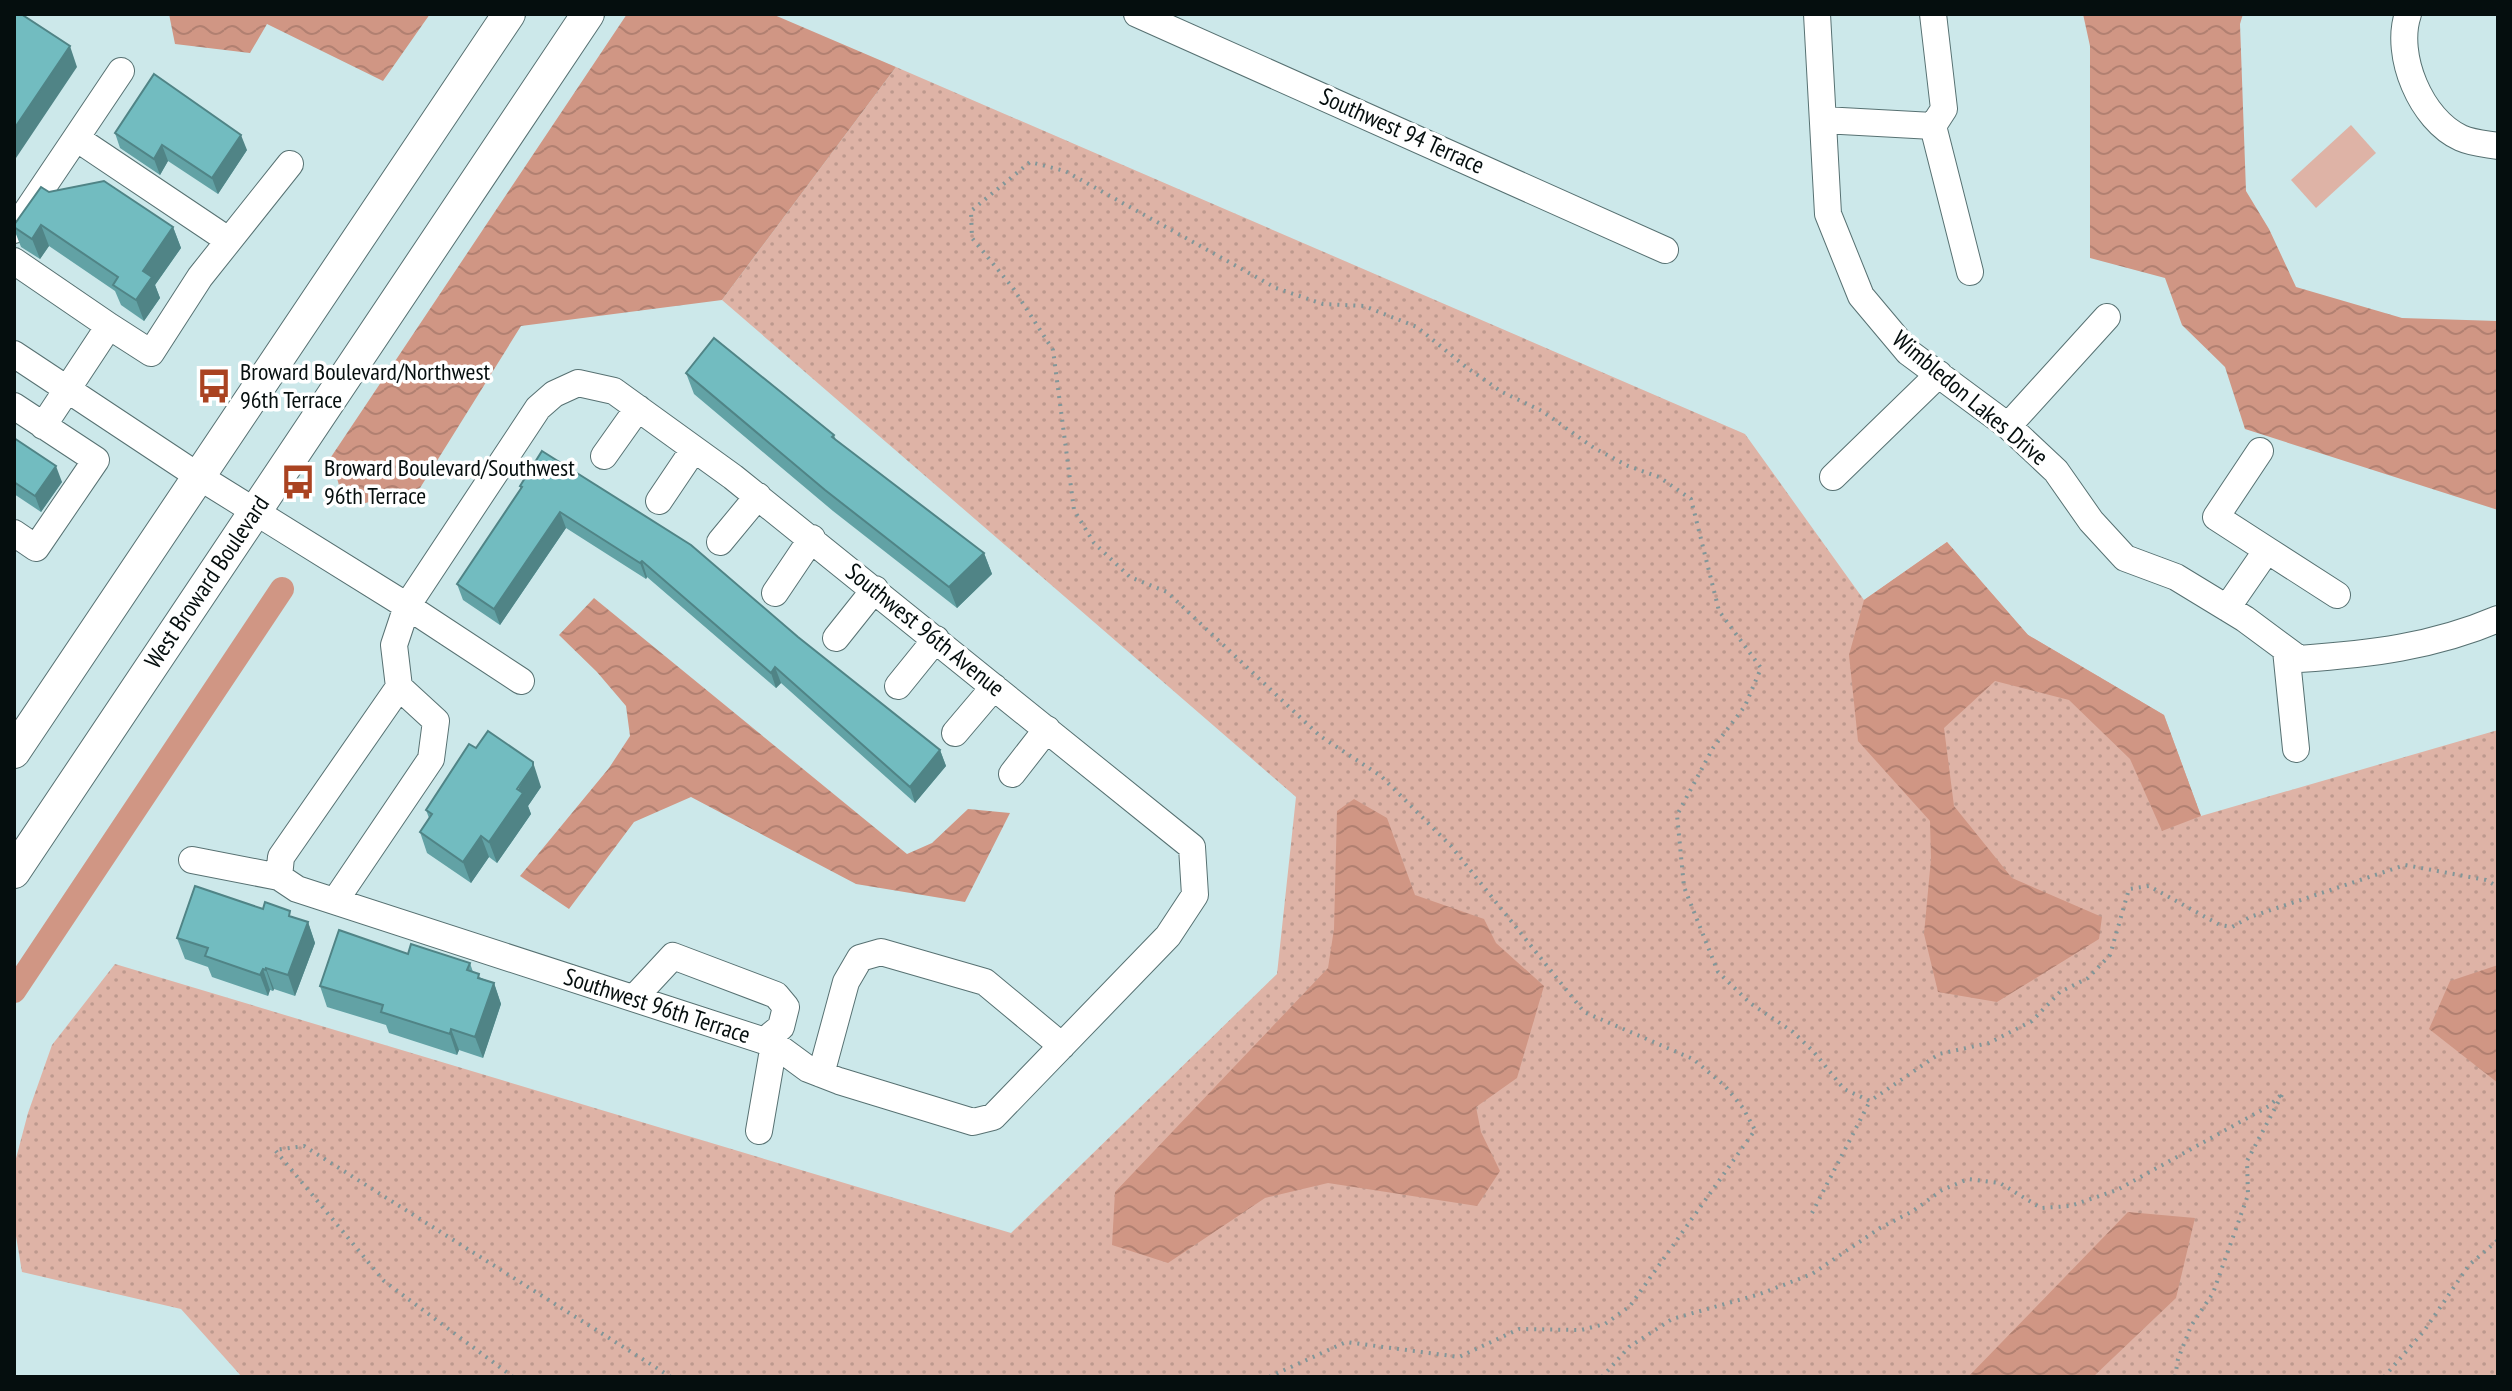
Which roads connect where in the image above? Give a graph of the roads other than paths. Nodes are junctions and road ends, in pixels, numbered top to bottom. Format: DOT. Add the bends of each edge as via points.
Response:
graph roads {
  1 [pos="509,14"];
  2 [pos="588,14"];
  3 [pos="1137,14"];
  4 [pos="1817,14"];
  5 [pos="1933,14"];
  6 [pos="2408,14"];
  7 [pos="121,71"];
  8 [pos="1823,120"];
  9 [pos="1933,126"];
  10 [pos="76,138"];
  11 [pos="2498,146"];
  12 [pos="290,164"];
  13 [pos="14,230"];
  14 [pos="228,240"];
  15 [pos="1665,250"];
  16 [pos="14,261"];
  17 [pos="1970,272"];
  18 [pos="2107,317"];
  19 [pos="109,326"];
  20 [pos="14,354"];
  21 [pos="1939,374"];
  22 [pos="67,389"];
  23 [pos="14,406"];
  24 [pos="638,408"];
  25 [pos="43,426"];
  26 [pos="2008,426"];
  27 [pos="694,449"];
  28 [pos="2260,451"];
  29 [pos="604,456"];
  30 [pos="198,476"];
  31 [pos="1833,477"];
  32 [pos="758,496"];
  33 [pos="659,501"];
  34 [pos="255,510"];
  35 [pos="14,533"];
  36 [pos="812,538"];
  37 [pos="720,542"];
  38 [pos="2267,550"];
  39 [pos="875,589"];
  40 [pos="775,593"];
  41 [pos="2337,595"];
  42 [pos="407,606"];
  43 [pos="2227,608"];
  44 [pos="2498,619"];
  45 [pos="836,638"];
  46 [pos="936,639"];
  47 [pos="2286,650"];
  48 [pos="521,681"];
  49 [pos="898,686"];
  50 [pos="399,687"];
  51 [pos="994,687"];
  52 [pos="1047,729"];
  53 [pos="955,733"];
  54 [pos="15,746"];
  55 [pos="2296,749"];
  56 [pos="1012,774"];
  57 [pos="192,860"];
  58 [pos="14,872"];
  59 [pos="279,877"];
  60 [pos="335,901"];
  61 [pos="634,998"];
  62 [pos="769,1043"];
  63 [pos="1062,1046"];
  64 [pos="821,1074"];
  65 [pos="973,1122"];
  66 [pos="759,1131"];
  1 -- 30 [label="main road"];
  2 -- 34 [label="main road, West Broward Boulevard"];
  3 -- 15 [label="street, Southwest 94 Terrace"];
  4 -- 8 [label="street, Wimbledon Lakes Drive"];
  5 -- 9 [label="street" via="1944,109"];
  6 -- 11 [label="street" via="2406,67 2430,114 2460,138"];
  7 -- 10 [label="street"];
  8 -- 9 [label="street"];
  8 -- 21 [label="street, Wimbledon Lakes Drive" via="1828,214 1861,296 1908,352"];
  9 -- 17 [label="street"];
  10 -- 13 [label="street"];
  10 -- 14 [label="street"];
  12 -- 14 [label="street"];
  14 -- 19 [label="street" via="151,353"];
  16 -- 19 [label="street"];
  18 -- 26 [label="street"];
  19 -- 22 [label="street"];
  20 -- 22 [label="street"];
  21 -- 26 [label="street, Wimbledon Lakes Drive"];
  21 -- 31 [label="street"];
  22 -- 25 [label="street"];
  22 -- 30 [label="street"];
  23 -- 25 [label="street"];
  24 -- 27 [label="street, Southwest 96th Avenue"];
  24 -- 29 [label="street"];
  24 -- 42 [label="street, Southwest 96th Avenue" via="614,391 578,383 554,394 538,408"];
  25 -- 35 [label="street" via="96,460 36,548"];
  26 -- 43 [label="street, Wimbledon Lakes Drive" via="2056,471 2125,558 2176,577"];
  27 -- 32 [label="street, Southwest 96th Avenue"];
  27 -- 33 [label="street"];
  28 -- 38 [label="street" via="2216,517"];
  30 -- 34 [label="street"];
  30 -- 54 [label="main road"];
  32 -- 36 [label="street, Southwest 96th Avenue"];
  32 -- 37 [label="street"];
  34 -- 42 [label="street"];
  34 -- 58 [label="main road, West Broward Boulevard"];
  36 -- 39 [label="street, Southwest 96th Avenue"];
  36 -- 40 [label="street"];
  38 -- 41 [label="street"];
  38 -- 43 [label="street"];
  39 -- 45 [label="street"];
  39 -- 46 [label="street, Southwest 96th Avenue"];
  42 -- 48 [label="street"];
  42 -- 50 [label="street" via="394,645"];
  43 -- 47 [label="street, Wimbledon Lakes Drive"];
  44 -- 47 [label="street, Wimbledon Lakes Drive" via="2460,635 2375,653 2299,659"];
  46 -- 49 [label="street"];
  46 -- 51 [label="street, Southwest 96th Avenue"];
  47 -- 55 [label="street"];
  50 -- 59 [label="street" via="281,857"];
  50 -- 60 [label="street" via="436,721 431,759"];
  51 -- 52 [label="street, Southwest 96th Avenue"];
  51 -- 53 [label="street"];
  52 -- 56 [label="street"];
  52 -- 63 [label="street, Southwest 96th Avenue" via="1192,847 1195,895 1168,936"];
  57 -- 59 [label="street, Southwest 96th Terrace"];
  59 -- 60 [label="street, Southwest 96th Terrace"];
  60 -- 61 [label="street, Southwest 96th Terrace"];
  61 -- 62 [label="street, Southwest 96th Terrace"];
  61 -- 62 [label="street" via="673,956 776,995 786,1007 781,1027"];
  62 -- 64 [label="street, Southwest 96th Terrace"];
  62 -- 66 [label="street"];
  63 -- 64 [label="street" via="985,982 881,952 860,958 846,982"];
  63 -- 65 [label="street, Southwest 96th Avenue" via="993,1117"];
  64 -- 65 [label="street, Southwest 96th Terrace"];
}
